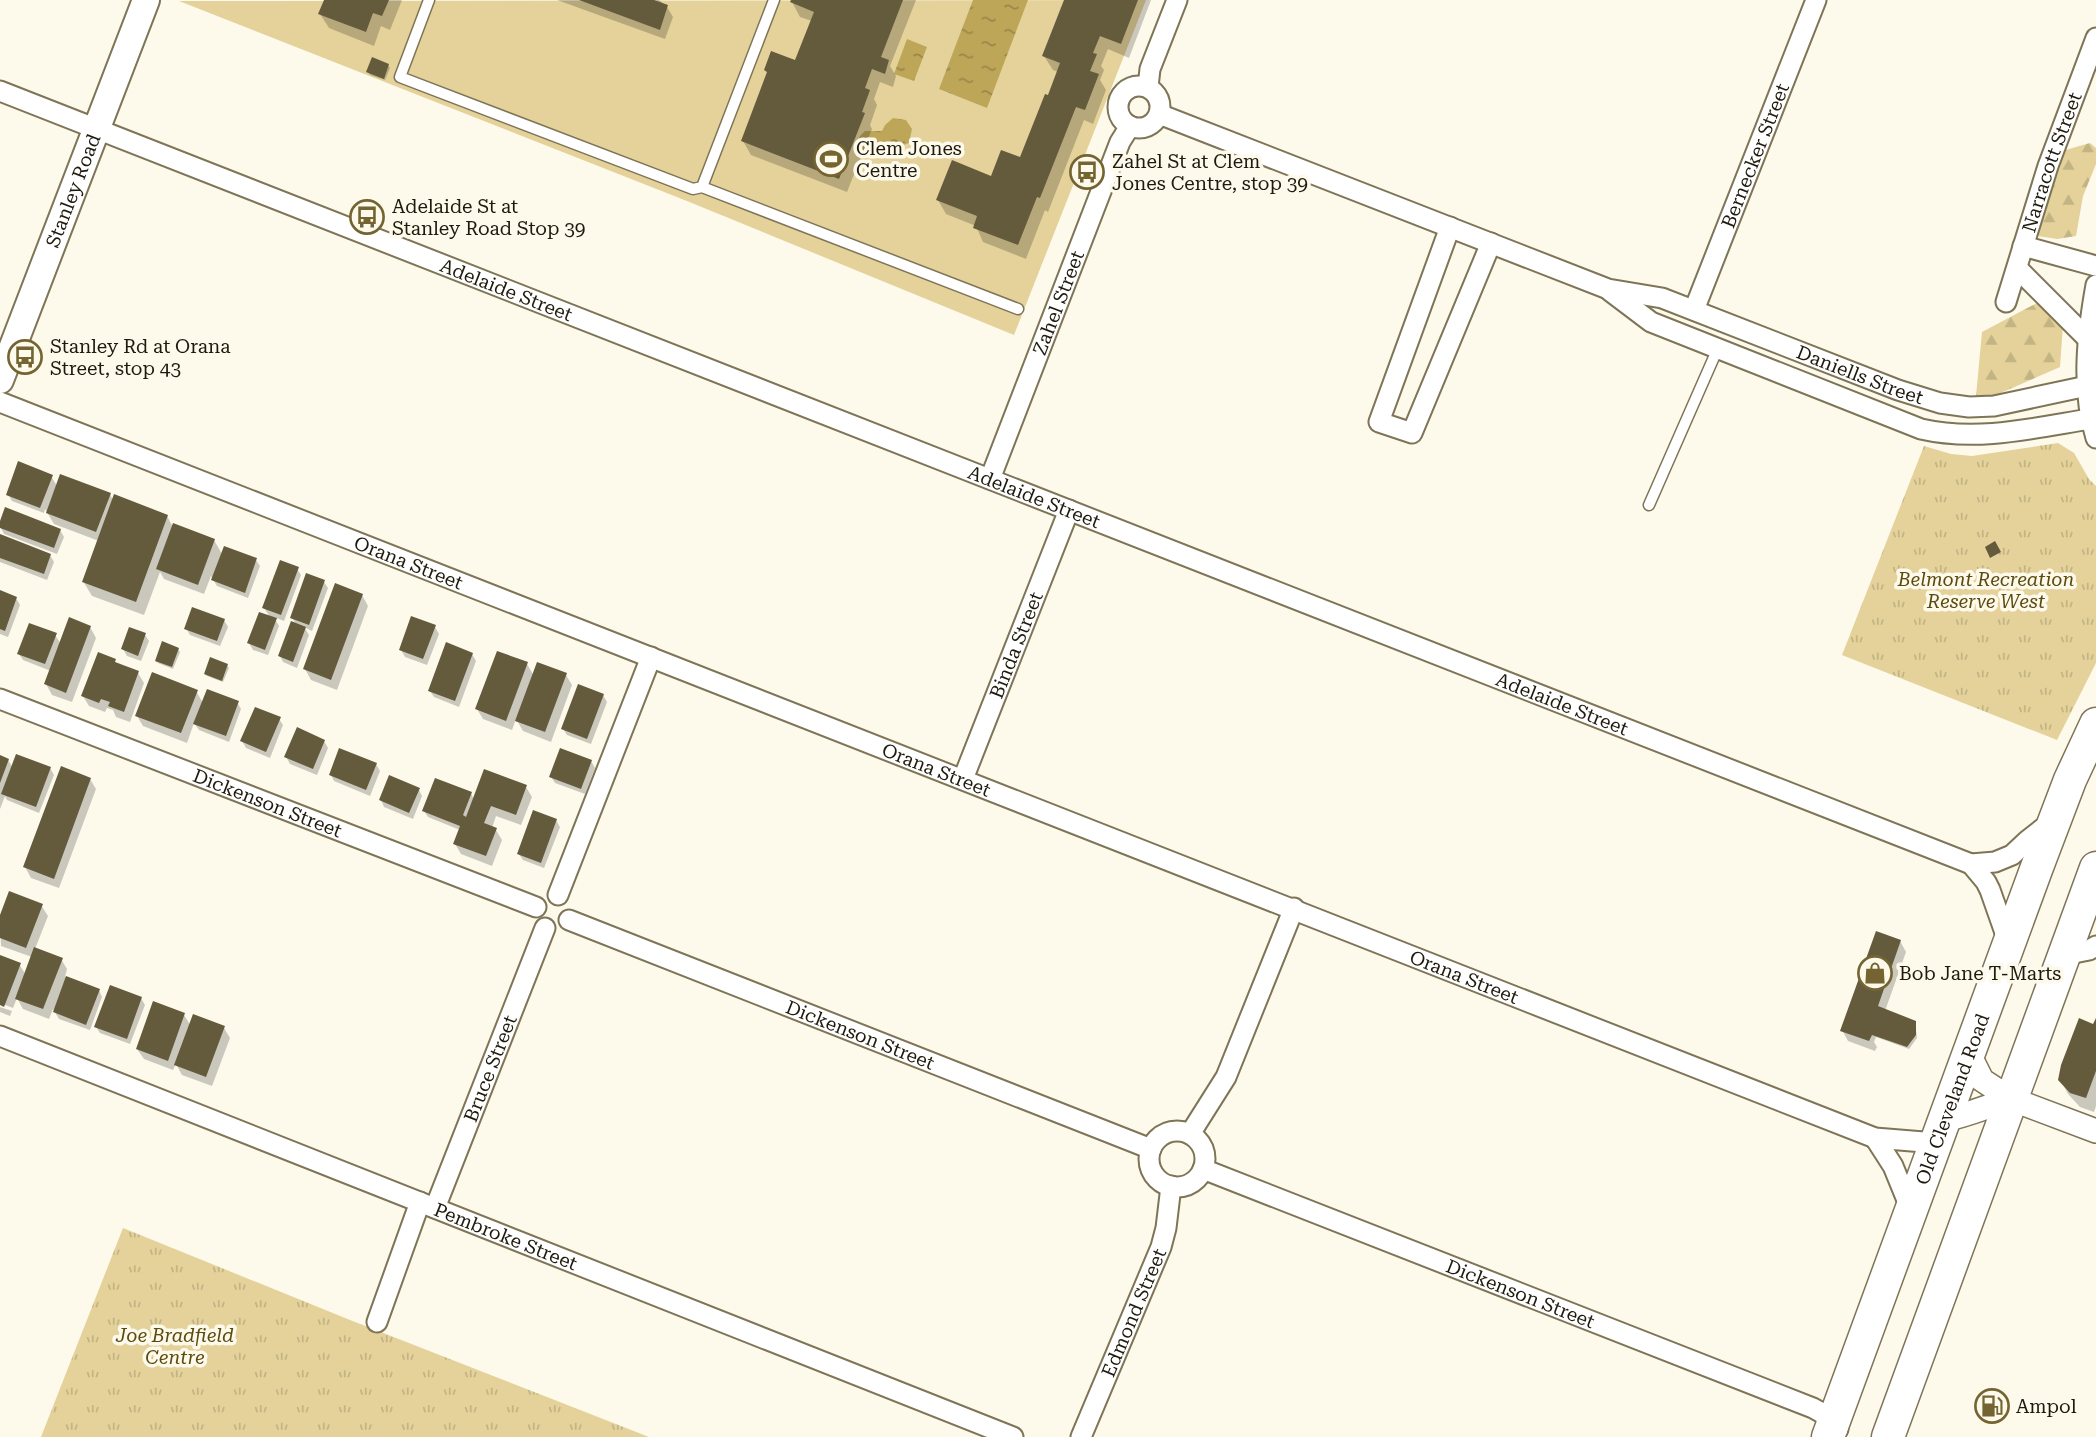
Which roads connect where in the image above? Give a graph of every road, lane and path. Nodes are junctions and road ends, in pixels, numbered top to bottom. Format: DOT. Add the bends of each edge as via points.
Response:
graph roads {
  1 [pos="146,0"];
  2 [pos="429,0"];
  3 [pos="774,0"];
  4 [pos="1177,0"];
  5 [pos="1816,0"];
  6 [pos="2096,38"];
  7 [pos="1148,87"];
  8 [pos="0,91"];
  9 [pos="1159,114"];
  10 [pos="1130,127"];
  11 [pos="98,128"];
  12 [pos="702,187"];
  13 [pos="1450,227"];
  14 [pos="1491,243"];
  15 [pos="2023,246"];
  16 [pos="2096,266"];
  17 [pos="2018,269"];
  18 [pos="2096,285"];
  19 [pos="1608,289"];
  20 [pos="2006,302"];
  21 [pos="1018,309"];
  22 [pos="1694,310"];
  23 [pos="2088,339"];
  24 [pos="1718,348"];
  25 [pos="0,380"];
  26 [pos="2087,386"];
  27 [pos="0,401"];
  28 [pos="2090,419"];
  29 [pos="2096,438"];
  30 [pos="990,479"];
  31 [pos="1648,505"];
  32 [pos="1069,510"];
  33 [pos="650,657"];
  34 [pos="0,698"];
  35 [pos="2096,724"];
  36 [pos="963,779"];
  37 [pos="2054,819"];
  38 [pos="1970,864"];
  39 [pos="2096,868"];
  40 [pos="558,895"];
  41 [pos="536,907"];
  42 [pos="1294,908"];
  43 [pos="569,920"];
  44 [pos="545,928"];
  45 [pos="2009,944"];
  46 [pos="2096,946"];
  47 [pos="2064,955"];
  48 [pos="0,1036"];
  49 [pos="1969,1054"];
  50 [pos="2011,1099"];
  51 [pos="2096,1131"];
  52 [pos="1940,1132"];
  53 [pos="1190,1134"];
  54 [pos="1875,1138"];
  55 [pos="1151,1149"];
  56 [pos="1203,1168"];
  57 [pos="1171,1186"];
  58 [pos="428,1205"];
  59 [pos="1911,1210"];
  60 [pos="377,1322"];
  61 [pos="1835,1433"];
  62 [pos="1013,1437"];
  63 [pos="1081,1437"];
  64 [pos="1888,1437"];
  1 -- 11 [label="main road, Stanley Road"];
  2 -- 12 [label="lane" via="400,77 693,189"];
  3 -- 12 [label="lane"];
  4 -- 7 [label="street" via="1150,69"];
  5 -- 22 [label="street, Bernecker Street"];
  6 -- 15 [label="street, Narracott Street"];
  7 -- 9 [label="street" via="1156,94"];
  7 -- 10 [label="street" via="1129,87 1122,94 1118,112"];
  8 -- 11 [label="street, Adelaide Street"];
  9 -- 10 [label="street" via="1152,124"];
  9 -- 13 [label="street, Daniells Street"];
  10 -- 30 [label="street, Zahel Street" via="1120,142"];
  11 -- 25 [label="main road, Stanley Road"];
  11 -- 30 [label="street, Adelaide Street"];
  12 -- 21 [label="lane"];
  13 -- 14 [label="street, Daniells Street"];
  13 -- 14 [label="street" via="1379,422 1412,433"];
  14 -- 19 [label="street, Daniells Street"];
  15 -- 16 [label="street, Narracott Street"];
  15 -- 17 [label="street, Narracott Street"];
  17 -- 20 [label="street, Narracott Street"];
  17 -- 23 [label="street"];
  18 -- 23 [label="street"];
  19 -- 22 [label="street, Daniells Street" via="1662,298"];
  19 -- 24 [label="street, Daniells Street" via="1651,322"];
  22 -- 26 [label="street, Daniells Street" via="1940,403 1994,406"];
  23 -- 26 [label="street"];
  24 -- 28 [label="street, Daniells Street" via="1934,432 2001,434"];
  24 -- 31 [label="lane"];
  26 -- 28 [label="street"];
  27 -- 33 [label="street, Orana Street"];
  28 -- 29 [label="street"];
  30 -- 32 [label="street, Adelaide Street"];
  32 -- 36 [label="street, Binda Street"];
  32 -- 38 [label="street, Adelaide Street"];
  33 -- 36 [label="street, Orana Street"];
  33 -- 40 [label="street"];
  34 -- 41 [label="street, Dickenson Street"];
  35 -- 37 [label="highway, Old Cleveland Road"];
  36 -- 42 [label="street, Orana Street"];
  37 -- 38 [label="street" via="2012,855"];
  37 -- 45 [label="highway, Old Cleveland Road"];
  38 -- 45 [label="street" via="1990,890"];
  39 -- 47 [label="highway"];
  40 -- 41 [label="street" via="546,896"];
  40 -- 43 [label="street" via="568,901"];
  41 -- 44 [label="street" via="537,921"];
  42 -- 53 [label="street" via="1226,1077"];
  42 -- 54 [label="street, Orana Street"];
  43 -- 44 [label="street" via="558,930"];
  43 -- 55 [label="street, Dickenson Street"];
  44 -- 58 [label="street, Bruce Street"];
  45 -- 49 [label="highway, Old Cleveland Road"];
  46 -- 47 [label="street"];
  47 -- 50 [label="highway"];
  48 -- 58 [label="street, Pembroke Street"];
  49 -- 50 [label="street" via="1982,1080"];
  49 -- 52 [label="highway, Old Cleveland Road"];
  50 -- 51 [label="street"];
  50 -- 52 [label="street" via="1989,1105"];
  50 -- 64 [label="highway"];
  52 -- 54 [label="street, Orana Street"];
  52 -- 59 [label="highway, Old Cleveland Road"];
  53 -- 55 [label="street" via="1169,1132"];
  53 -- 56 [label="street" via="1202,1146"];
  54 -- 59 [label="street" via="1893,1166"];
  55 -- 57 [label="street" via="1154,1175"];
  56 -- 57 [label="street" via="1194,1181"];
  56 -- 61 [label="street, Dickenson Street" via="1813,1408"];
  57 -- 63 [label="street, Edmond Street" via="1161,1247"];
  58 -- 60 [label="street, Bruce Street"];
  58 -- 62 [label="street, Pembroke Street"];
  59 -- 61 [label="highway, Old Cleveland Road"];
}
